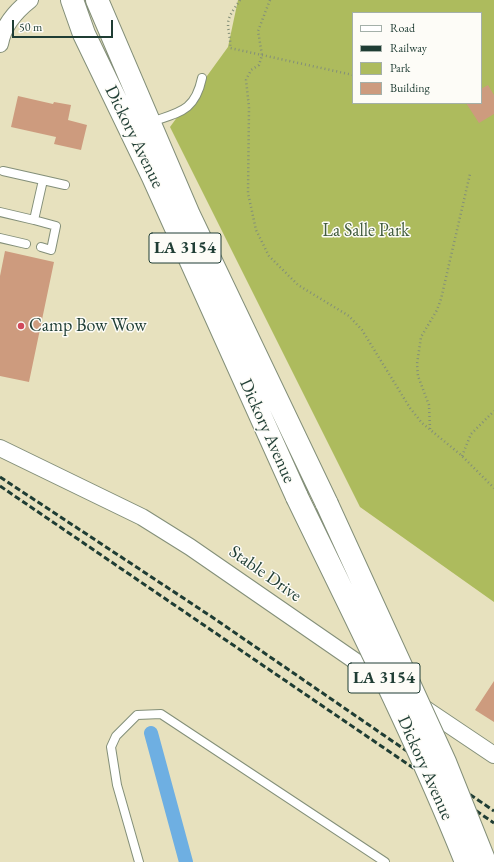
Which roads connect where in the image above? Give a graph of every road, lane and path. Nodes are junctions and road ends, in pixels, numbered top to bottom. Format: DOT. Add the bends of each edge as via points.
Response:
graph roads {
  1 [pos="30,0"];
  2 [pos="72,0"];
  3 [pos="97,0"];
  4 [pos="240,0"];
  5 [pos="270,0"];
  6 [pos="0,44"];
  7 [pos="262,55"];
  8 [pos="352,75"];
  9 [pos="202,78"];
  10 [pos="149,123"];
  11 [pos="3,171"];
  12 [pos="470,174"];
  13 [pos="43,180"];
  14 [pos="65,185"];
  15 [pos="0,212"];
  16 [pos="34,220"];
  17 [pos="0,238"];
  18 [pos="26,244"];
  19 [pos="41,247"];
  20 [pos="494,411"];
  21 [pos="430,430"];
  22 [pos="0,448"];
  23 [pos="462,454"];
  24 [pos="494,488"];
  25 [pos="494,755"];
  26 [pos="139,862"];
  27 [pos="385,862"];
  28 [pos="466,862"];
  29 [pos="485,862"];
  1 -- 6 [label="street" via="18,9 2,34"];
  2 -- 28 [label="main road, Dickory Avenue / LA 3154, bridge" via="84,34 153,177 297,496 440,798"];
  3 -- 10 [label="main road, Dickory Avenue / LA 3154"];
  4 -- 7 [label="path" via="228,22 230,48"];
  5 -- 7 [label="path" via="258,31"];
  7 -- 8 [label="path"];
  7 -- 21 [label="path" via="259,65 251,70 246,80 249,107 248,193 256,230 269,256 298,285 349,316 362,330 410,408"];
  9 -- 10 [label="lane" via="194,102 182,111"];
  10 -- 29 [label="main road, Dickory Avenue / LA 3154, bridge" via="189,215 439,748"];
  11 -- 13 [label="lane"];
  12 -- 21 [label="path" via="441,299 421,337 418,376 429,405"];
  13 -- 14 [label="lane"];
  13 -- 16 [label="lane"];
  15 -- 16 [label="lane"];
  16 -- 19 [label="lane" via="56,226 51,250"];
  17 -- 18 [label="lane"];
  20 -- 23 [label="path" via="471,434"];
  21 -- 23 [label="path"];
  22 -- 25 [label="street, Stable Drive" via="142,517 184,543"];
  23 -- 24 [label="path"];
  26 -- 27 [label="lane" via="117,785 111,747 116,736 137,715 161,714"];
}
